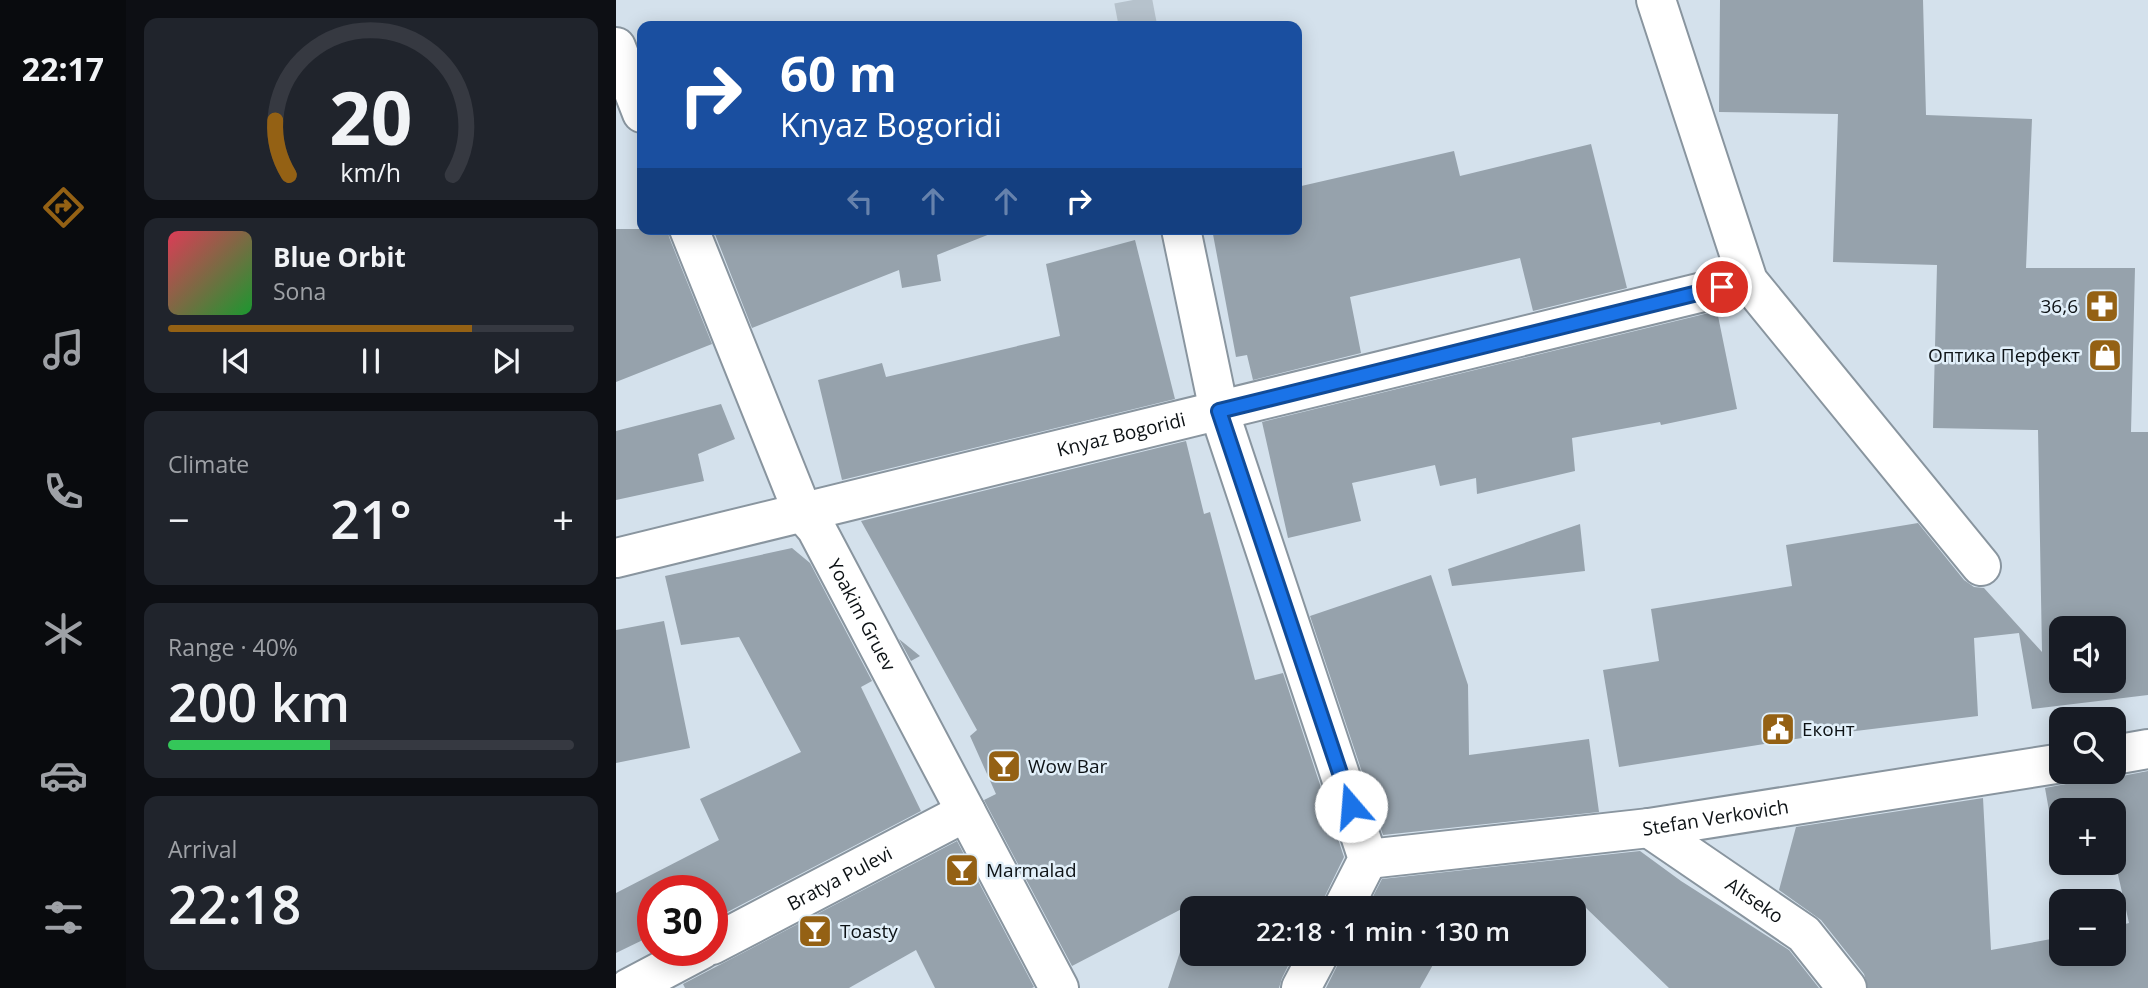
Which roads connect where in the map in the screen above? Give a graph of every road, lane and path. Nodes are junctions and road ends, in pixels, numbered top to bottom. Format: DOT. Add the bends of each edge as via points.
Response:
graph roads {
  1 [pos="1656,0"];
  2 [pos="616,47"];
  3 [pos="637,100"];
  4 [pos="691,235"];
  5 [pos="1182,235"];
  6 [pos="1748,281"];
  7 [pos="1219,411"];
  8 [pos="803,513"];
  9 [pos="616,558"];
  10 [pos="1981,566"];
  11 [pos="2148,749"];
  12 [pos="2126,753"];
  13 [pos="2049,765"];
  14 [pos="966,812"];
  15 [pos="1649,828"];
  16 [pos="1368,859"];
  17 [pos="1349,896"];
  18 [pos="728,936"];
  19 [pos="675,966"];
  20 [pos="1313,966"];
  21 [pos="645,984"];
  22 [pos="1059,988"];
  23 [pos="1301,988"];
  24 [pos="1847,988"];
  1 -- 6 [label="street"];
  2 -- 3 [label="street"];
  4 -- 8 [label="street, Yoakim Gruev"];
  5 -- 7 [label="street"];
  6 -- 7 [label="street, Knyaz Bogoridi"];
  6 -- 10 [label="street"];
  7 -- 8 [label="street, Knyaz Bogoridi"];
  7 -- 16 [label="street"];
  8 -- 9 [label="street, Knyaz Bogoridi"];
  8 -- 14 [label="street, Yoakim Gruev" via="816,528"];
  11 -- 12 [label="street"];
  13 -- 15 [label="street, Stefan Verkovich"];
  14 -- 18 [label="street, Bratya Pulevi"];
  14 -- 22 [label="street, Yoakim Gruev"];
  15 -- 16 [label="street, Stefan Verkovich"];
  15 -- 24 [label="street, Altseko" via="1804,934"];
  16 -- 17 [label="street"];
  19 -- 21 [label="street"];
  20 -- 23 [label="street"];
}
